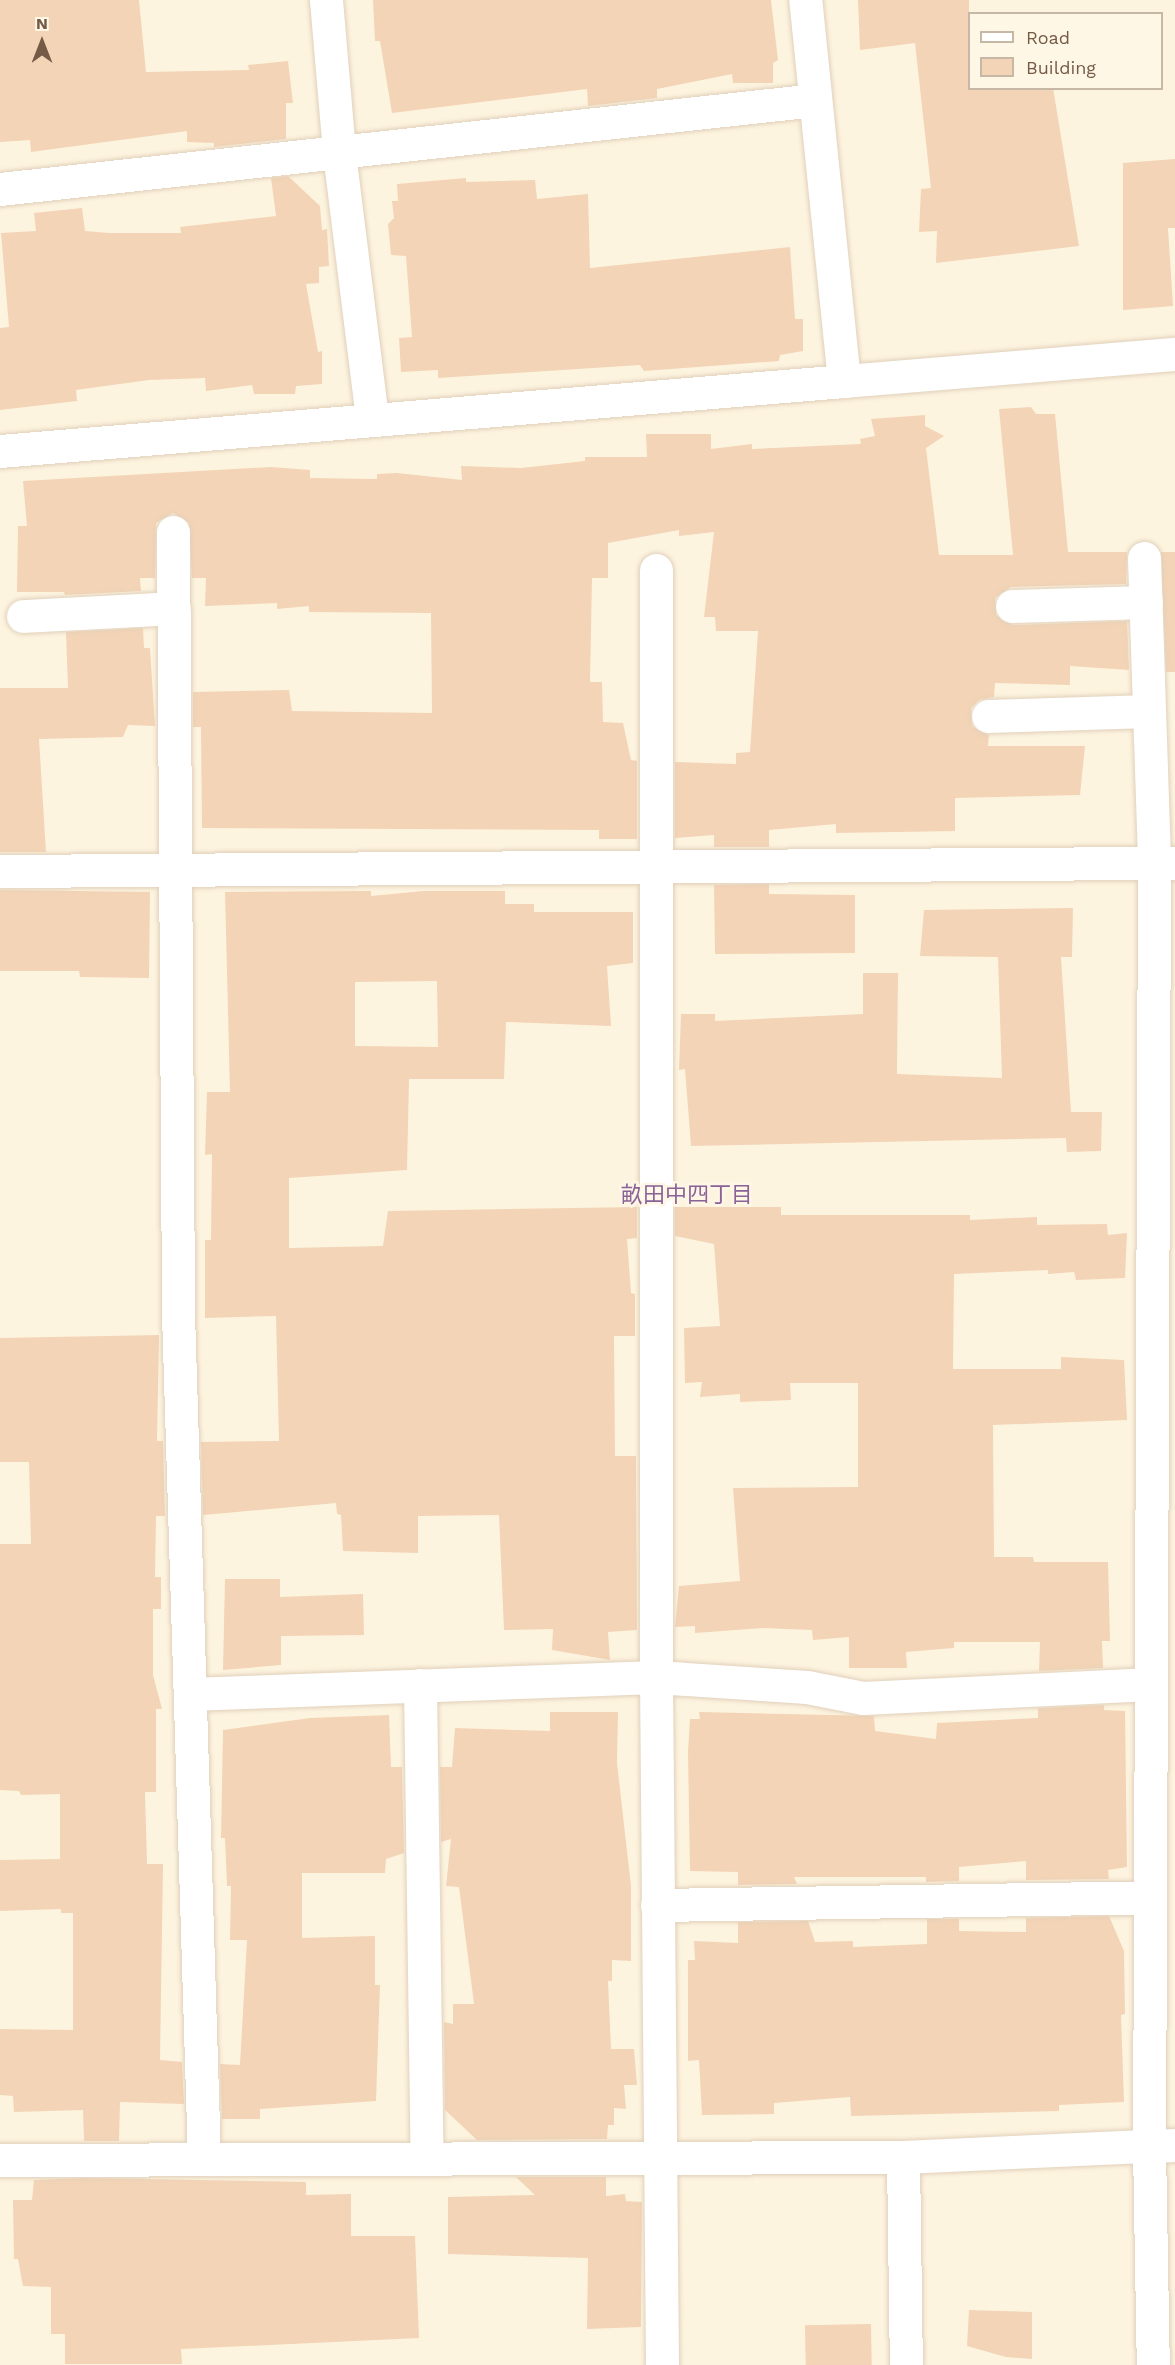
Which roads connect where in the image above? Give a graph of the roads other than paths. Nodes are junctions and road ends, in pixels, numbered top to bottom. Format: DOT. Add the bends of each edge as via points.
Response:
graph roads {
  1 [pos="326,0"];
  2 [pos="805,0"];
  3 [pos="815,100"];
  4 [pos="339,153"];
  5 [pos="0,189"];
  6 [pos="1175,354"];
  7 [pos="844,381"];
  8 [pos="372,418"];
  9 [pos="0,451"];
  10 [pos="173,532"];
  11 [pos="1144,558"];
  12 [pos="656,570"];
  13 [pos="1146,602"];
  14 [pos="1012,606"];
  15 [pos="174,608"];
  16 [pos="23,616"];
  17 [pos="988,716"];
  18 [pos="1158,727"];
  19 [pos="1165,863"];
  20 [pos="656,867"];
  21 [pos="0,871"];
  22 [pos="176,871"];
  23 [pos="656,1677"];
  24 [pos="1151,1684"];
  25 [pos="420,1685"];
  26 [pos="190,1694"];
  27 [pos="1150,1897"];
  28 [pos="657,1905"];
  29 [pos="1162,2146"];
  30 [pos="903,2157"];
  31 [pos="204,2158"];
  32 [pos="427,2158"];
  33 [pos="660,2158"];
  34 [pos="0,2160"];
  35 [pos="662,2365"];
  36 [pos="906,2365"];
  37 [pos="1153,2365"];
  1 -- 4 [label="street"];
  2 -- 3 [label="street"];
  3 -- 4 [label="street"];
  3 -- 7 [label="street"];
  4 -- 5 [label="street"];
  4 -- 8 [label="street"];
  6 -- 7 [label="street"];
  7 -- 8 [label="street"];
  8 -- 9 [label="street"];
  10 -- 15 [label="street"];
  11 -- 13 [label="street"];
  12 -- 20 [label="street"];
  13 -- 14 [label="street"];
  13 -- 18 [label="street"];
  15 -- 16 [label="street"];
  15 -- 22 [label="street"];
  17 -- 18 [label="street"];
  18 -- 19 [label="street"];
  19 -- 20 [label="street"];
  19 -- 24 [label="street"];
  20 -- 22 [label="street"];
  20 -- 23 [label="street"];
  21 -- 22 [label="street"];
  22 -- 26 [label="street" via="178,1313"];
  23 -- 24 [label="street" via="807,1687 863,1698"];
  23 -- 25 [label="street"];
  23 -- 28 [label="street"];
  24 -- 27 [label="street"];
  25 -- 26 [label="street"];
  25 -- 32 [label="street"];
  26 -- 31 [label="street"];
  27 -- 28 [label="street"];
  27 -- 29 [label="street"];
  28 -- 33 [label="street"];
  29 -- 30 [label="street"];
  29 -- 37 [label="street"];
  30 -- 33 [label="street"];
  30 -- 36 [label="street"];
  31 -- 32 [label="street"];
  31 -- 34 [label="street"];
  32 -- 33 [label="street"];
  33 -- 35 [label="street"];
}
